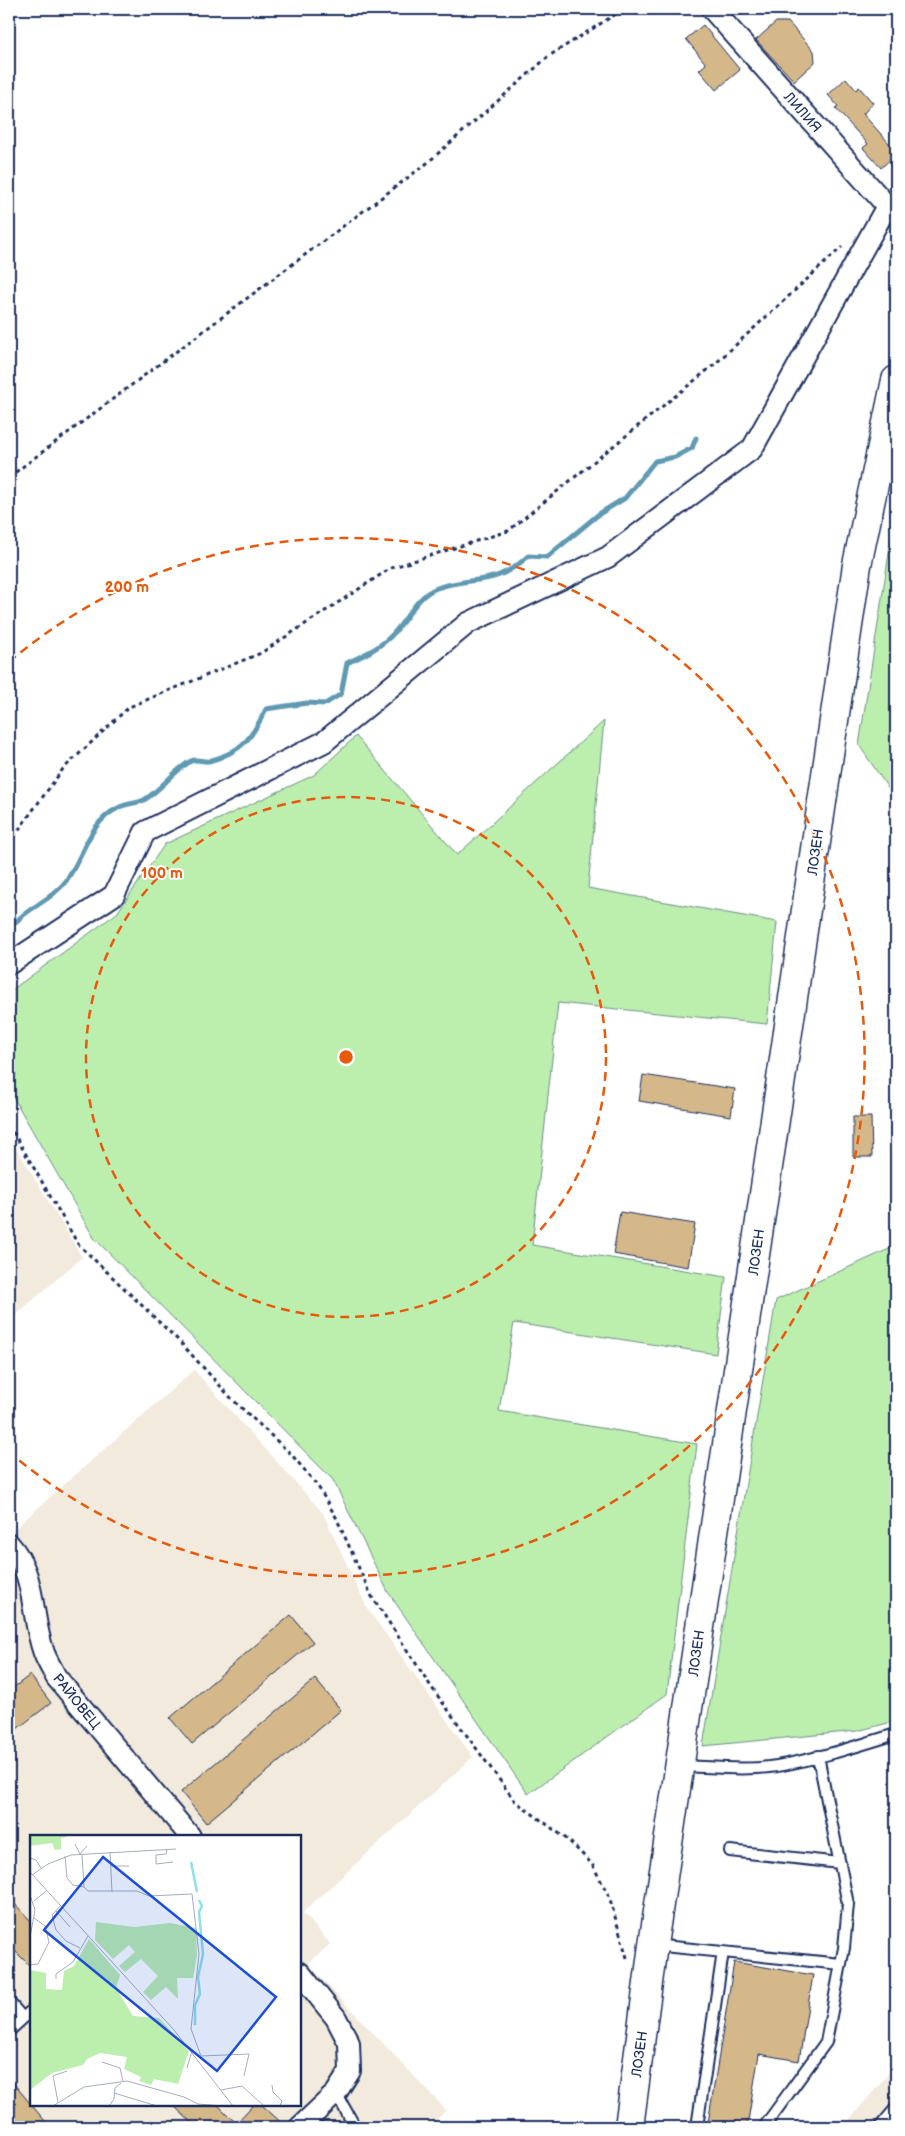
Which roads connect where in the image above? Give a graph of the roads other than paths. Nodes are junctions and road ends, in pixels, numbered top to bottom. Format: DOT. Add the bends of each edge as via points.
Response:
graph roads {
  1 [pos="712,9"];
  2 [pos="891,209"];
  3 [pos="896,380"];
  4 [pos="9,964"];
  5 [pos="9,1544"];
  6 [pos="896,1734"];
  7 [pos="818,1756"];
  8 [pos="680,1766"];
  9 [pos="189,1835"];
  10 [pos="730,1851"];
  11 [pos="840,1863"];
  12 [pos="653,1945"];
  13 [pos="723,1952"];
  14 [pos="841,1964"];
  15 [pos="301,1974"];
  16 [pos="9,2002"];
  17 [pos="30,2012"];
  18 [pos="23,2018"];
  19 [pos="9,2031"];
  20 [pos="336,2093"];
  21 [pos="896,2108"];
  22 [pos="300,2127"];
  23 [pos="355,2127"];
  24 [pos="629,2127"];
  25 [pos="697,2127"];
  26 [pos="764,2127"];
  27 [pos="880,2127"];
  1 -- 2 [label="street, ЛИЛИЯ"];
  2 -- 4 [label="street" via="752,449 608,557 468,623 324,742 145,832 114,894"];
  3 -- 8 [label="street, ЛОЗЕН" via="857,565"];
  5 -- 9 [label="street, РАЙОВЕЦ" via="18,1554 30,1580 44,1652 56,1677"];
  6 -- 7 [label="lane"];
  7 -- 8 [label="lane" via="776,1766"];
  7 -- 11 [label="lane"];
  8 -- 12 [label="street, ЛОЗЕН"];
  10 -- 11 [label="lane"];
  11 -- 14 [label="lane" via="848,1904"];
  12 -- 13 [label="lane"];
  12 -- 24 [label="street, ЛОЗЕН"];
  13 -- 14 [label="lane"];
  13 -- 25 [label="lane"];
  14 -- 26 [label="lane" via="826,2042"];
  15 -- 20 [label="street" via="336,2018 349,2042 350,2071"];
  16 -- 18 [label="lane"];
  17 -- 18 [label="lane"];
  18 -- 19 [label="lane"];
  20 -- 22 [label="street"];
  20 -- 23 [label="lane"];
  21 -- 27 [label="lane"];
}
